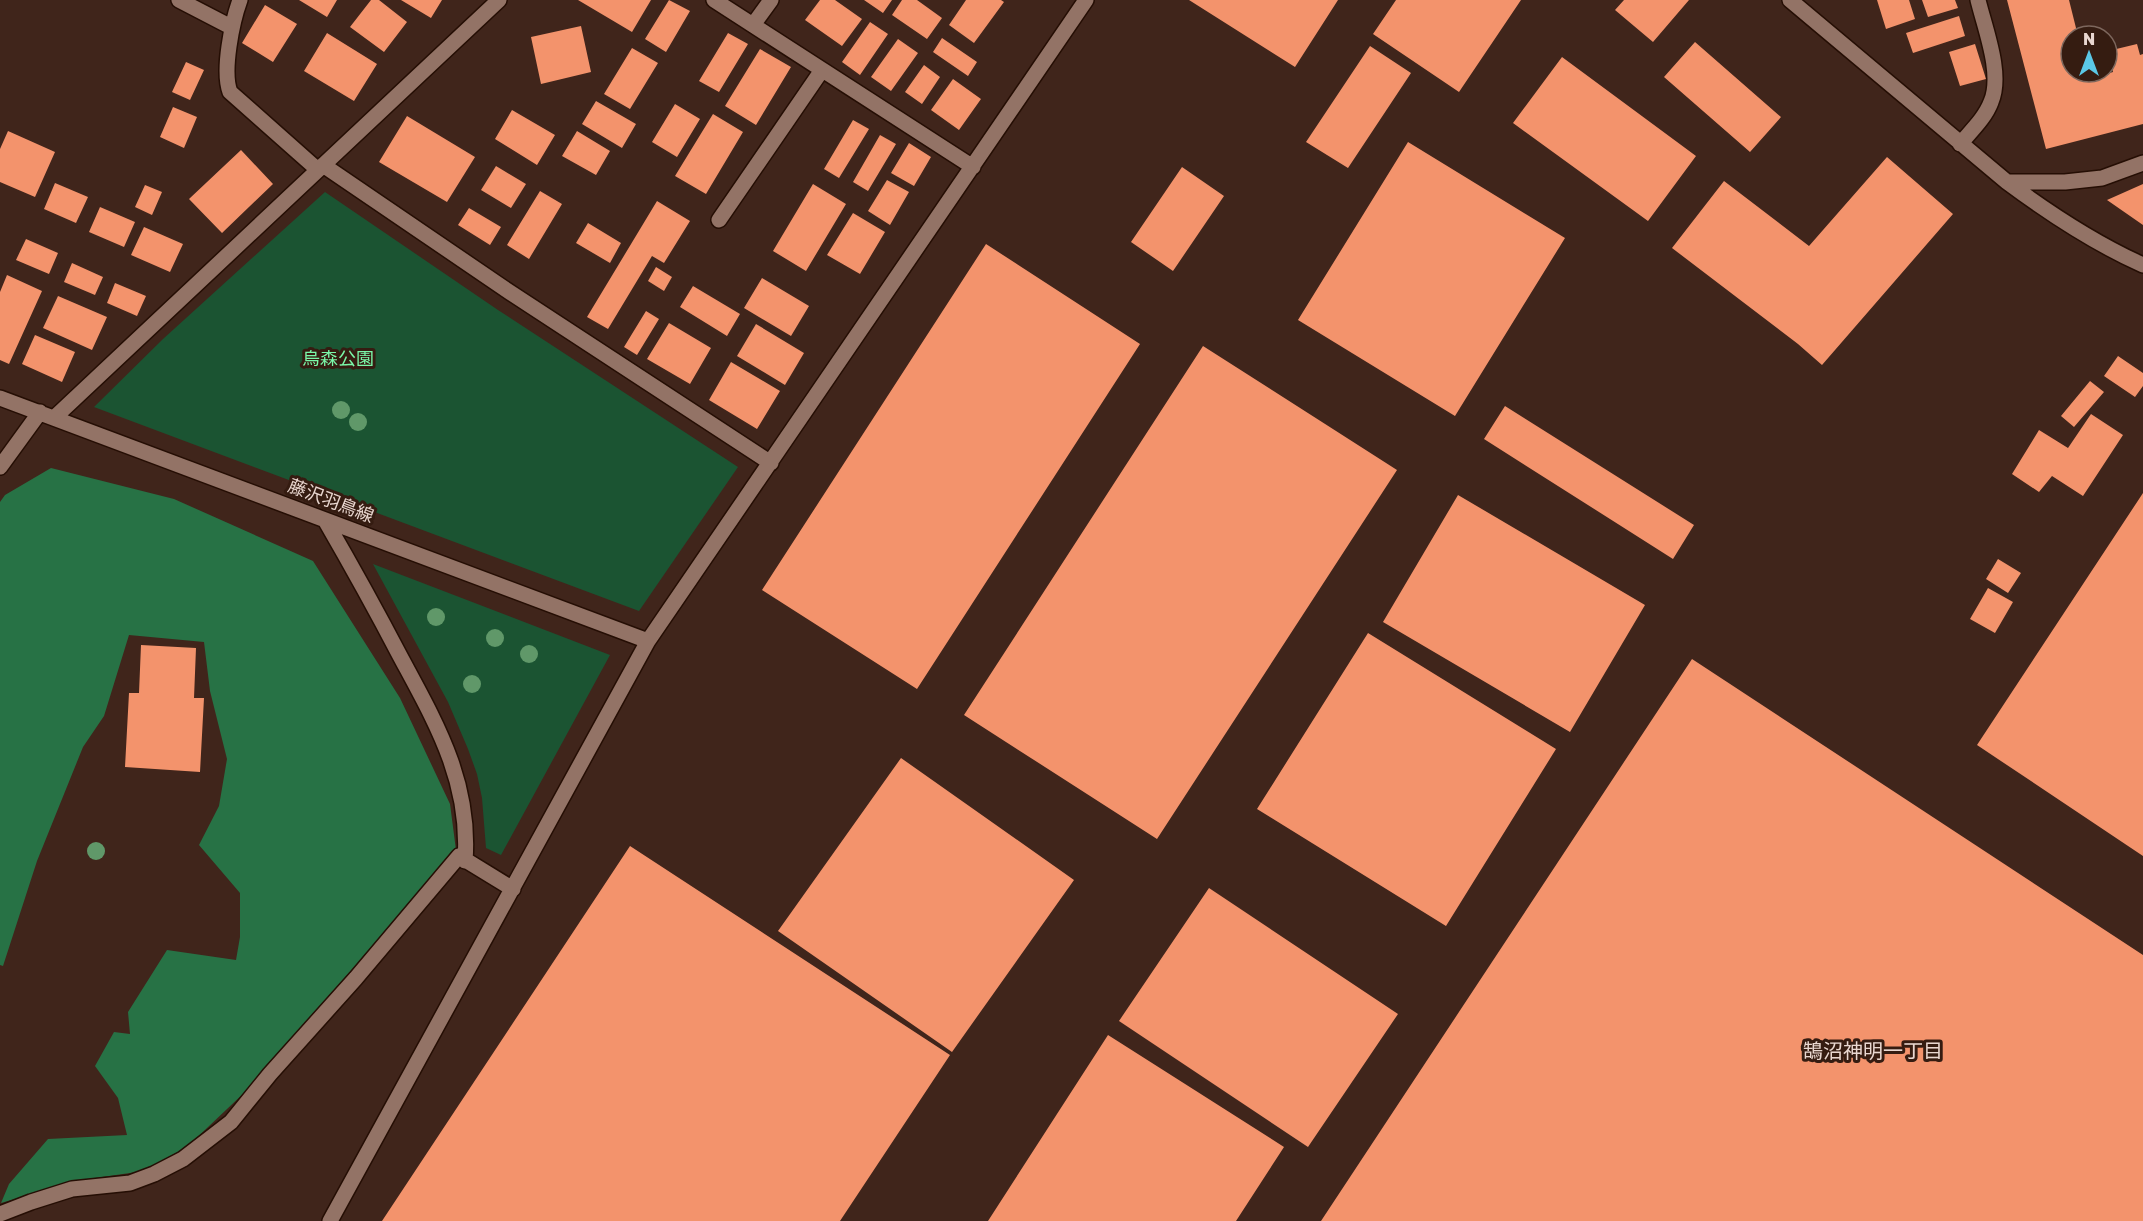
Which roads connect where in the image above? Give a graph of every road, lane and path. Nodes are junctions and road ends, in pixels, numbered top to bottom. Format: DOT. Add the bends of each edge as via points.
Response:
graph roads {
  1 [pos="179,0"];
  2 [pos="240,0"];
  3 [pos="499,0"];
  4 [pos="714,0"];
  5 [pos="771,0"];
  6 [pos="1086,0"];
  7 [pos="1790,0"];
  8 [pos="1978,0"];
  9 [pos="753,25"];
  10 [pos="231,27"];
  11 [pos="822,70"];
  12 [pos="1960,144"];
  13 [pos="2143,163"];
  14 [pos="973,167"];
  15 [pos="321,168"];
  16 [pos="2007,182"];
  17 [pos="719,220"];
  18 [pos="2143,265"];
  19 [pos="0,398"];
  20 [pos="47,415"];
  21 [pos="771,463"];
  22 [pos="0,467"];
  23 [pos="325,520"];
  24 [pos="648,641"];
  25 [pos="465,861"];
  26 [pos="513,889"];
  27 [pos="0,1214"];
  28 [pos="330,1221"];
  1 -- 10 [label="street"];
  2 -- 10 [label="street"];
  3 -- 15 [label="street"];
  4 -- 9 [label="street"];
  5 -- 9 [label="street"];
  6 -- 14 [label="street"];
  7 -- 12 [label="street"];
  8 -- 12 [label="street" via="1995,90 1986,113"];
  9 -- 11 [label="street"];
  10 -- 15 [label="street" via="226,84 230,93"];
  11 -- 14 [label="street"];
  11 -- 17 [label="street"];
  12 -- 16 [label="street"];
  13 -- 16 [label="street" via="2102,178"];
  14 -- 21 [label="street"];
  15 -- 20 [label="street"];
  15 -- 21 [label="street"];
  16 -- 18 [label="street" via="2044,210"];
  19 -- 20 [label="street, 藤沢羽鳥線"];
  20 -- 22 [label="street"];
  20 -- 23 [label="street, 藤沢羽鳥線"];
  21 -- 24 [label="street"];
  23 -- 24 [label="street, 藤沢羽鳥線"];
  23 -- 25 [label="street" via="432,716 451,759 464,802"];
  24 -- 26 [label="street"];
  25 -- 26 [label="street"];
  25 -- 27 [label="street" via="459,856 231,1122 183,1159 130,1183 72,1189"];
  26 -- 28 [label="street"];
}
